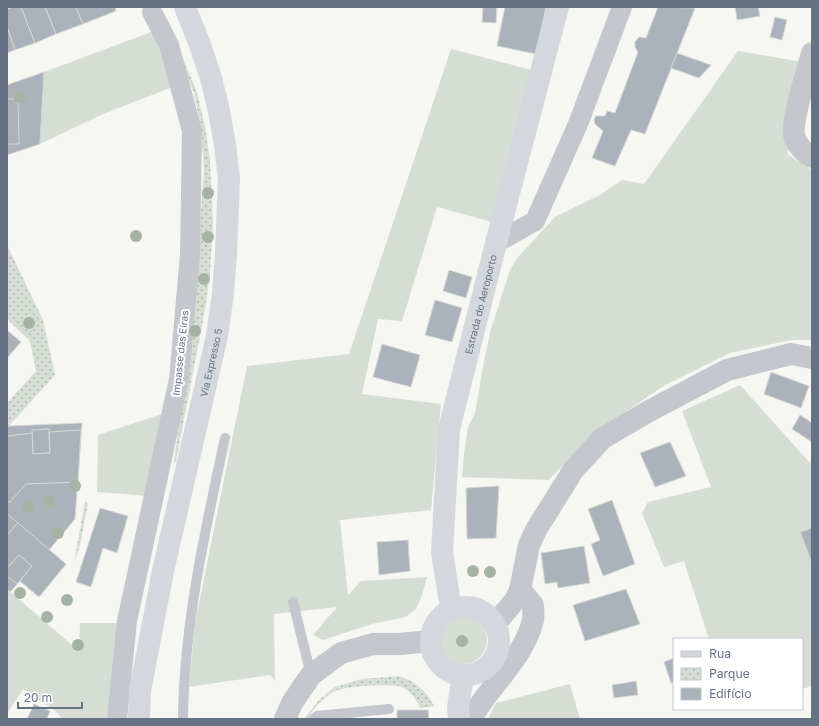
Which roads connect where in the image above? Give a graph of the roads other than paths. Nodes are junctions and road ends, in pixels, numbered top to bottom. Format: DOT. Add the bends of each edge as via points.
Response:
graph roads {
  1 [pos="185,7"];
  2 [pos="558,7"];
  3 [pos="622,7"];
  4 [pos="150,10"];
  5 [pos="812,53"];
  6 [pos="812,157"];
  7 [pos="496,243"];
  8 [pos="812,358"];
  9 [pos="225,438"];
  10 [pos="520,590"];
  11 [pos="293,602"];
  12 [pos="453,607"];
  13 [pos="494,623"];
  14 [pos="430,640"];
  15 [pos="311,675"];
  16 [pos="463,675"];
  17 [pos="389,709"];
  18 [pos="117,719"];
  19 [pos="139,719"];
  20 [pos="183,719"];
  21 [pos="285,719"];
  22 [pos="313,719"];
  23 [pos="459,719"];
  24 [pos="471,719"];
  1 -- 19 [label="main road, Via Expresso 5" via="211,78 224,138 229,179 226,253 217,336 163,571 140,692"];
  2 -- 7 [label="main road, Estrada do Aeroporto"];
  3 -- 7 [label="street" via="578,124 535,221"];
  4 -- 18 [label="street, Impasse das Eiras" via="169,45 192,131 190,255 179,380 127,621"];
  5 -- 6 [label="street" via="793,125 794,138"];
  7 -- 12 [label="main road, Estrada do Aeroporto" via="449,429 442,552"];
  8 -- 10 [label="street" via="791,354 728,370 603,438 574,469 536,530 529,546"];
  9 -- 20 [label="lane" via="203,536 189,622"];
  10 -- 13 [label="street" via="516,599"];
  10 -- 24 [label="street" via="533,605 533,619 528,636"];
  11 -- 15 [label="lane"];
  12 -- 13 [label="main road" via="466,606 478,609"];
  12 -- 14 [label="main road" via="436,622 431,630"];
  13 -- 16 [label="main road" via="500,639 494,660 476,674"];
  14 -- 15 [label="street" via="373,644 341,653"];
  14 -- 16 [label="main road" via="435,658 443,667"];
  15 -- 21 [label="street" via="292,703"];
  16 -- 23 [label="main road"];
  17 -- 22 [label="lane" via="317,716"];
}
